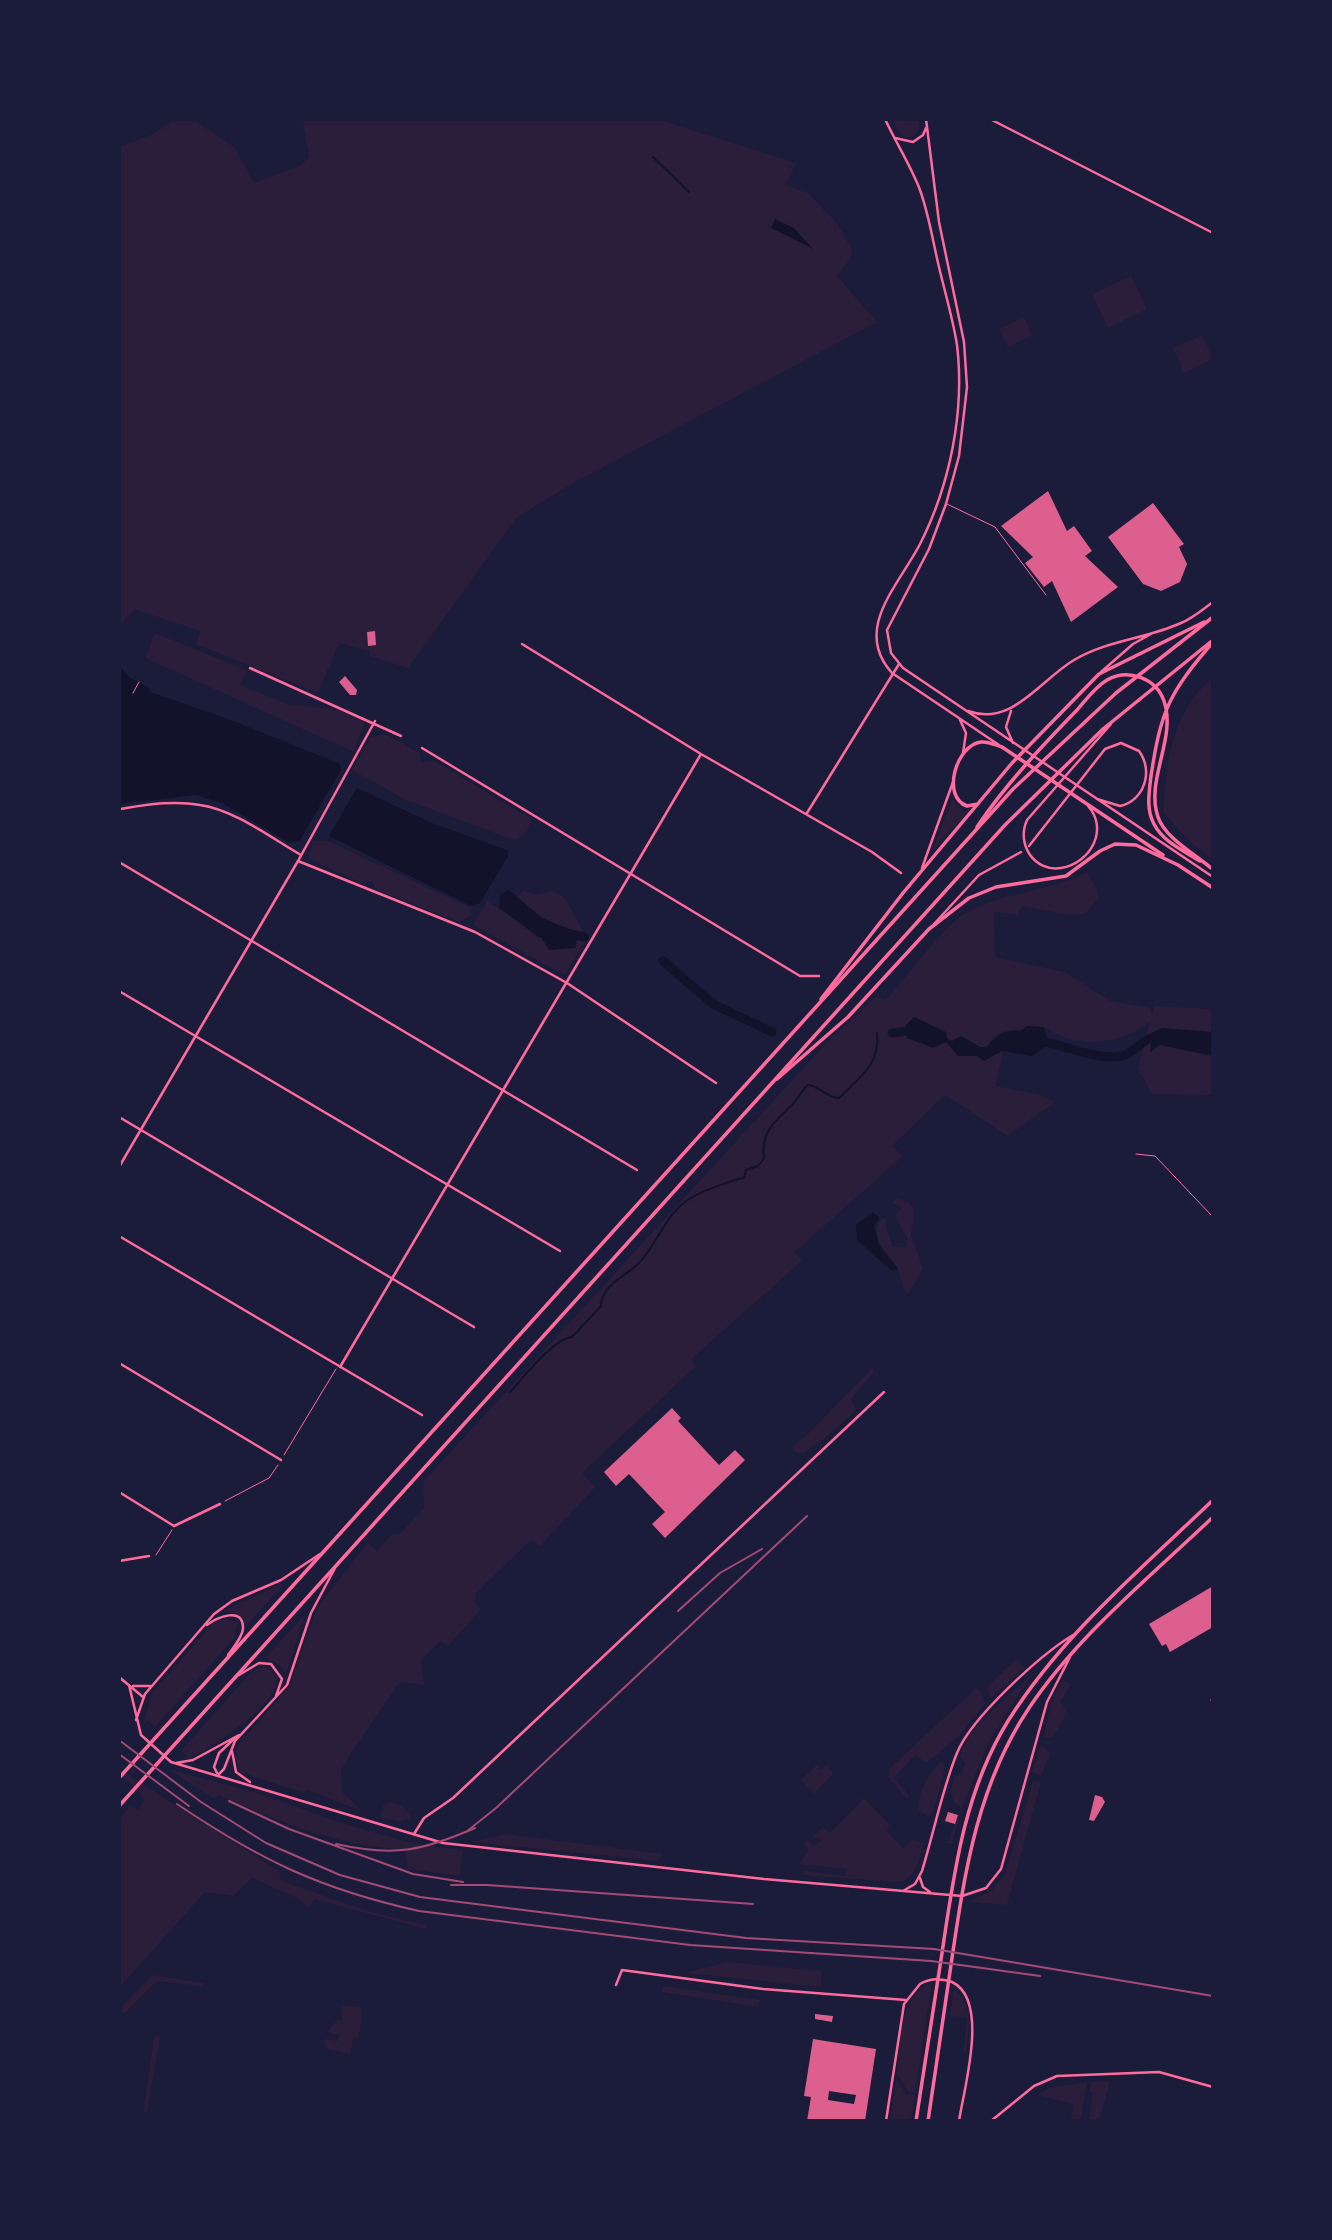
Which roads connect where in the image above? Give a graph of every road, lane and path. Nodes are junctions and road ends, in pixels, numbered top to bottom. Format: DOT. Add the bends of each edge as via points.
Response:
graph roads {
  1 [pos="885,119"];
  2 [pos="926,119"];
  3 [pos="990,119"];
  4 [pos="927,126"];
  5 [pos="893,136"];
  6 [pos="1213,233"];
  7 [pos="936,500"];
  8 [pos="946,503"];
  9 [pos="1046,595"];
  10 [pos="1213,602"];
  11 [pos="1211,618"];
  12 [pos="1160,630"];
  13 [pos="1213,641"];
  14 [pos="522,644"];
  15 [pos="899,664"];
  16 [pos="250,668"];
  17 [pos="892,673"];
  18 [pos="1099,674"];
  19 [pos="139,682"];
  20 [pos="133,693"];
  21 [pos="1013,708"];
  22 [pos="965,710"];
  23 [pos="952,712"];
  24 [pos="1117,716"];
  25 [pos="374,722"];
  26 [pos="401,736"];
  27 [pos="1015,746"];
  28 [pos="1002,747"];
  29 [pos="422,748"];
  30 [pos="701,754"];
  31 [pos="962,754"];
  32 [pos="954,779"];
  33 [pos="1088,794"];
  34 [pos="985,798"];
  35 [pos="1083,802"];
  36 [pos="119,808"];
  37 [pos="807,813"];
  38 [pos="976,829"];
  39 [pos="1030,846"];
  40 [pos="1021,852"];
  41 [pos="301,855"];
  42 [pos="298,861"];
  43 [pos="119,862"];
  44 [pos="1178,865"];
  45 [pos="1212,869"];
  46 [pos="631,873"];
  47 [pos="901,873"];
  48 [pos="919,875"];
  49 [pos="1213,877"];
  50 [pos="1213,888"];
  51 [pos="929,929"];
  52 [pos="252,939"];
  53 [pos="819,976"];
  54 [pos="567,983"];
  55 [pos="119,991"];
  56 [pos="815,1007"];
  57 [pos="196,1035"];
  58 [pos="716,1083"];
  59 [pos="771,1085"];
  60 [pos="505,1089"];
  61 [pos="119,1117"];
  62 [pos="141,1130"];
  63 [pos="1136,1154"];
  64 [pos="119,1167"];
  65 [pos="637,1170"];
  66 [pos="449,1184"];
  67 [pos="1213,1217"];
  68 [pos="119,1236"];
  69 [pos="560,1251"];
  70 [pos="392,1280"];
  71 [pos="474,1327"];
  72 [pos="119,1363"];
  73 [pos="339,1367"];
  74 [pos="884,1392"];
  75 [pos="422,1415"];
  76 [pos="281,1460"];
  77 [pos="119,1492"];
  78 [pos="1213,1500"];
  79 [pos="220,1504"];
  80 [pos="1213,1517"];
  81 [pos="174,1526"];
  82 [pos="323,1553"];
  83 [pos="156,1555"];
  84 [pos="149,1556"];
  85 [pos="119,1561"];
  86 [pos="336,1566"];
  87 [pos="204,1627"];
  88 [pos="1075,1633"];
  89 [pos="1071,1656"];
  90 [pos="224,1662"];
  91 [pos="119,1677"];
  92 [pos="236,1677"];
  93 [pos="153,1684"];
  94 [pos="129,1685"];
  95 [pos="143,1697"];
  96 [pos="273,1700"];
  97 [pos="137,1724"];
  98 [pos="245,1730"];
  99 [pos="239,1735"];
  100 [pos="232,1747"];
  101 [pos="174,1763"];
  102 [pos="219,1774"];
  103 [pos="119,1778"];
  104 [pos="253,1784"];
  105 [pos="119,1807"];
  106 [pos="414,1834"];
  107 [pos="921,1875"];
  108 [pos="900,1892"];
  109 [pos="934,1894"];
  110 [pos="616,1986"];
  111 [pos="906,2000"];
  112 [pos="1213,2088"];
  113 [pos="886,2121"];
  114 [pos="916,2121"];
  115 [pos="928,2121"];
  116 [pos="959,2121"];
  117 [pos="991,2121"];
  1 -- 5 [label="street"];
  2 -- 4 [label="street"];
  3 -- 6 [label="street"];
  4 -- 5 [label="street" via="913,142"];
  4 -- 8 [label="street" via="939,222 966,364 963,434"];
  5 -- 7 [label="street" via="923,200 956,342 955,433"];
  7 -- 8 [label="lane"];
  7 -- 17 [label="street" via="919,546 876,627 876,647"];
  8 -- 9 [label="lane" via="995,527"];
  8 -- 15 [label="street" via="929,548 890,622 888,647"];
  10 -- 12 [label="street" via="1182,623"];
  11 -- 18 [label="main road"];
  11 -- 38 [label="main road" via="1066,737"];
  12 -- 18 [label="street" via="1133,644"];
  12 -- 21 [label="street" via="1099,647 1062,668"];
  13 -- 24 [label="main road"];
  13 -- 45 [label="main road" via="1176,687 1164,710 1148,800 1153,823 1163,836"];
  14 -- 30 [label="street"];
  15 -- 17 [label="street"];
  15 -- 22 [label="street"];
  16 -- 25 [label="street"];
  17 -- 23 [label="street"];
  17 -- 37 [label="street"];
  18 -- 34 [label="main road" via="1041,731"];
  19 -- 20 [label="path"];
  21 -- 22 [label="street" via="988,716"];
  21 -- 27 [label="street" via="1006,727"];
  22 -- 27 [label="street"];
  23 -- 28 [label="street"];
  23 -- 31 [label="street" via="966,733"];
  24 -- 35 [label="street" via="1027,820 1023,839 1034,859 1052,868 1066,867 1093,846 1099,834 1098,820"];
  24 -- 59 [label="main road" via="1005,825"];
  25 -- 26 [label="street"];
  25 -- 41 [label="street"];
  27 -- 33 [label="street"];
  28 -- 31 [label="main road" via="981,742"];
  28 -- 35 [label="main road"];
  29 -- 46 [label="street"];
  30 -- 37 [label="street"];
  30 -- 46 [label="street"];
  31 -- 32 [label="main road"];
  32 -- 34 [label="main road" via="954,798 962,804 972,806"];
  32 -- 48 [label="street"];
  33 -- 39 [label="street" via="1114,806 1137,799 1146,771 1139,751 1121,743 1105,750"];
  33 -- 49 [label="street"];
  34 -- 48 [label="main road"];
  35 -- 44 [label="main road"];
  36 -- 41 [label="street" via="202,805 226,813"];
  37 -- 47 [label="street"];
  38 -- 45 [label="main road" via="990,807 1103,683 1133,675 1153,685 1163,698 1166,713 1155,798 1157,816 1167,831"];
  38 -- 56 [label="main road"];
  40 -- 51 [label="street" via="979,875"];
  41 -- 42 [label="street"];
  42 -- 52 [label="street"];
  42 -- 54 [label="street" via="475,932"];
  43 -- 52 [label="street"];
  44 -- 50 [label="main road"];
  44 -- 51 [label="main road" via="1136,845 1115,844 1066,876 982,892"];
  46 -- 53 [label="street" via="800,976"];
  46 -- 54 [label="street"];
  48 -- 56 [label="main road"];
  51 -- 59 [label="main road" via="848,1017"];
  52 -- 57 [label="street"];
  52 -- 60 [label="street"];
  54 -- 58 [label="street"];
  54 -- 60 [label="street"];
  55 -- 57 [label="street"];
  56 -- 82 [label="main road"];
  57 -- 62 [label="street"];
  57 -- 66 [label="street" via="335,1121"];
  59 -- 86 [label="main road"];
  60 -- 65 [label="street"];
  60 -- 66 [label="street"];
  61 -- 62 [label="street"];
  62 -- 64 [label="street"];
  62 -- 70 [label="street"];
  63 -- 67 [label="lane" via="1155,1156"];
  66 -- 69 [label="street"];
  66 -- 70 [label="street"];
  68 -- 73 [label="street"];
  70 -- 71 [label="street"];
  70 -- 73 [label="street"];
  72 -- 76 [label="street"];
  73 -- 75 [label="street"];
  73 -- 76 [label="path"];
  74 -- 106 [label="street" via="453,1798 424,1818"];
  76 -- 79 [label="path" via="269,1478"];
  77 -- 81 [label="street"];
  78 -- 88 [label="main road"];
  79 -- 81 [label="street"];
  80 -- 89 [label="main road"];
  81 -- 83 [label="path"];
  82 -- 87 [label="street" via="281,1580 228,1603"];
  82 -- 90 [label="main road"];
  84 -- 85 [label="street"];
  86 -- 92 [label="main road"];
  86 -- 96 [label="street" via="312,1613 289,1680"];
  87 -- 90 [label="street" via="226,1615 241,1621 242,1632"];
  87 -- 93 [label="street"];
  88 -- 107 [label="street" via="1032,1667 964,1739"];
  88 -- 114 [label="main road" via="1008,1721 982,1773 963,1832"];
  89 -- 109 [label="street" via="1047,1702 998,1876 975,1894"];
  89 -- 115 [label="main road" via="1017,1727 985,1796 967,1856"];
  90 -- 103 [label="main road"];
  91 -- 94 [label="street"];
  92 -- 96 [label="street" via="259,1663 273,1665 282,1681"];
  92 -- 105 [label="main road"];
  93 -- 94 [label="street" via="143,1688"];
  93 -- 95 [label="street"];
  94 -- 95 [label="street"];
  94 -- 97 [label="street"];
  95 -- 97 [label="street"];
  96 -- 98 [label="street"];
  97 -- 101 [label="street" via="150,1745"];
  98 -- 99 [label="street"];
  98 -- 100 [label="street"];
  99 -- 101 [label="street" via="193,1760"];
  99 -- 102 [label="street" via="218,1755 215,1768"];
  100 -- 102 [label="street"];
  100 -- 104 [label="street" via="236,1772"];
  101 -- 102 [label="street"];
  102 -- 104 [label="street"];
  104 -- 106 [label="street"];
  106 -- 108 [label="street" via="477,1848"];
  107 -- 108 [label="street"];
  107 -- 109 [label="street" via="923,1886"];
  108 -- 109 [label="street"];
  110 -- 111 [label="street" via="622,1970 763,1989"];
  111 -- 113 [label="street"];
  111 -- 116 [label="street" via="923,1982 941,1979 959,1987 970,2002 973,2030"];
  112 -- 117 [label="street" via="1159,2072 1057,2076 1034,2086"];
}
